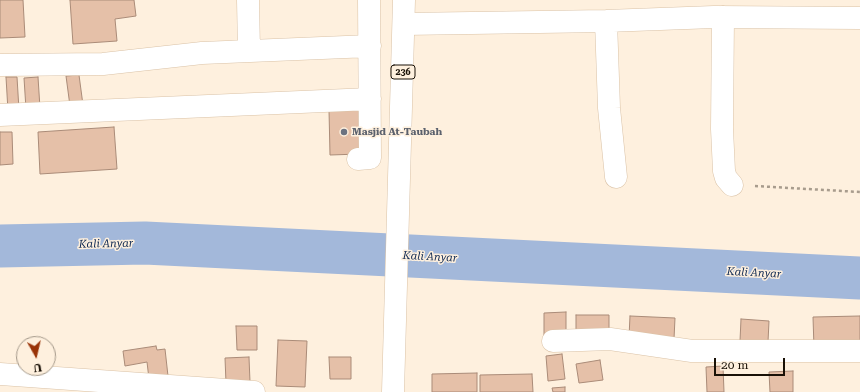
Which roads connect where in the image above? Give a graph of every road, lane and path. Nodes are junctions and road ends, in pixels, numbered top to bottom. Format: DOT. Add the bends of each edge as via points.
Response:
graph roads {
  1 [pos="248,0"];
  2 [pos="369,0"];
  3 [pos="404,0"];
  4 [pos="723,17"];
  5 [pos="860,18"];
  6 [pos="606,21"];
  7 [pos="404,24"];
  8 [pos="370,46"];
  9 [pos="248,51"];
  10 [pos="0,65"];
  11 [pos="370,99"];
  12 [pos="0,115"];
  13 [pos="358,159"];
  14 [pos="616,177"];
  15 [pos="732,185"];
  16 [pos="860,192"];
  17 [pos="553,341"];
  18 [pos="860,351"];
  19 [pos="0,374"];
  20 [pos="254,392"];
  21 [pos="393,392"];
  1 -- 9 [label="street"];
  2 -- 8 [label="street"];
  3 -- 7 [label="street, 236"];
  4 -- 5 [label="street"];
  4 -- 6 [label="street"];
  4 -- 15 [label="street" via="724,171"];
  6 -- 7 [label="street"];
  6 -- 14 [label="street" via="609,108"];
  7 -- 21 [label="street, 236"];
  8 -- 9 [label="street"];
  8 -- 11 [label="street"];
  9 -- 10 [label="street" via="103,64"];
  11 -- 12 [label="street"];
  11 -- 13 [label="street" via="370,158"];
  15 -- 16 [label="path"];
  17 -- 18 [label="street" via="616,340 692,351"];
  19 -- 20 [label="street"];
}
